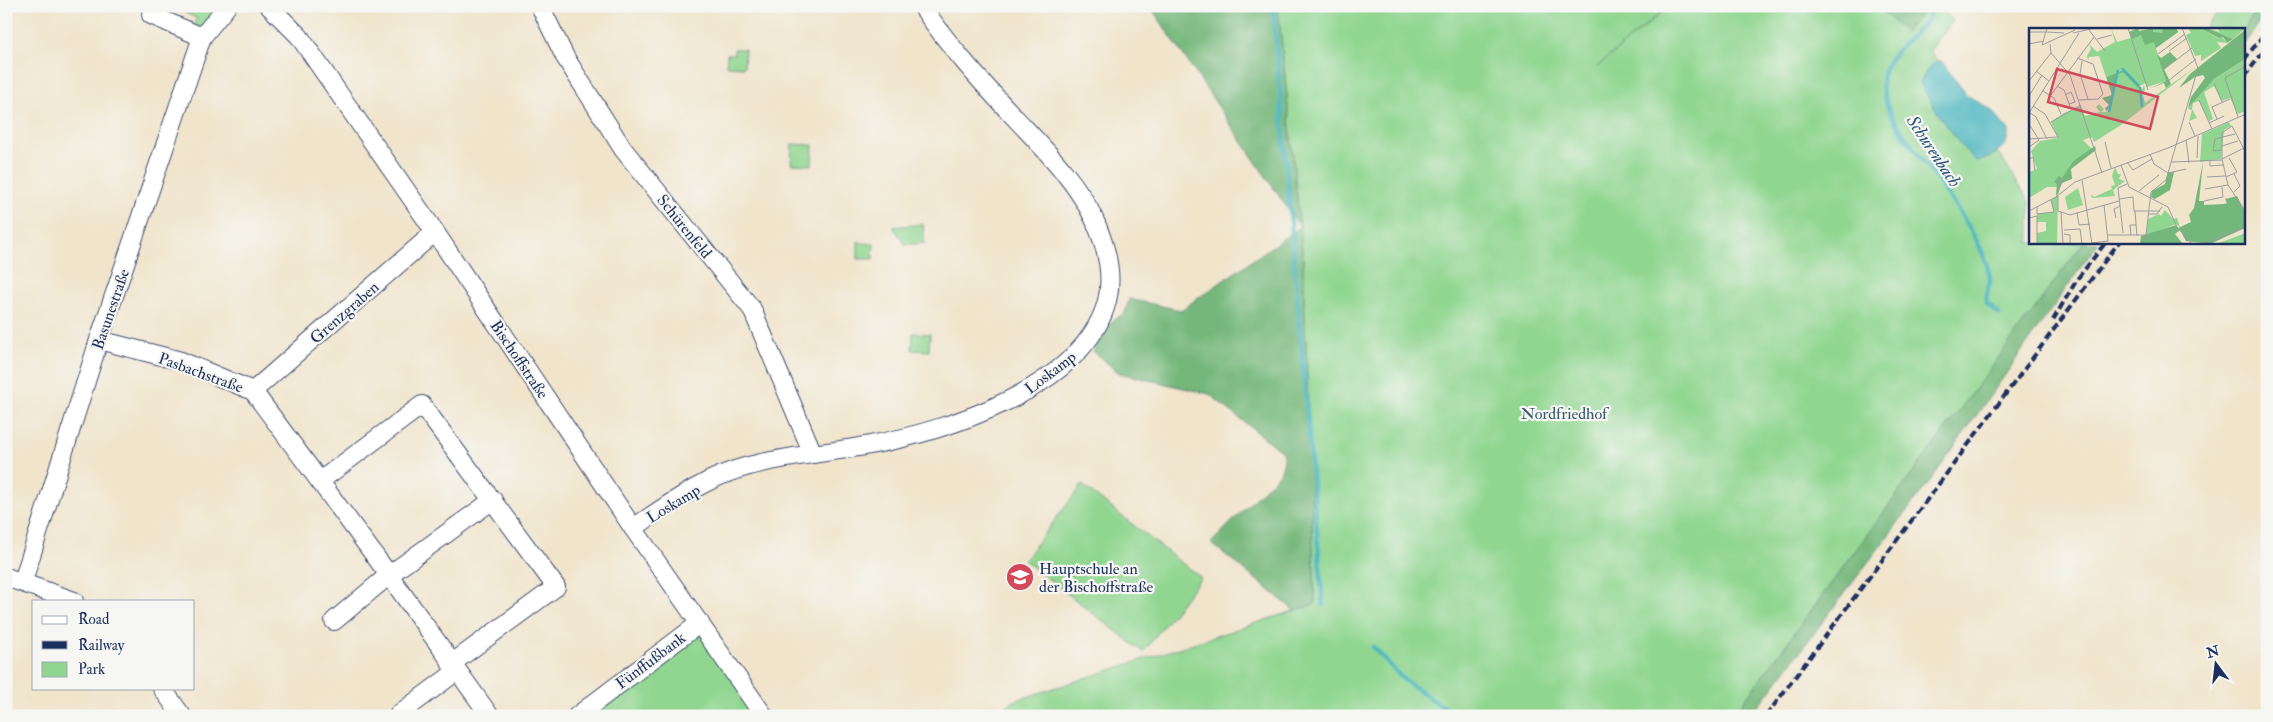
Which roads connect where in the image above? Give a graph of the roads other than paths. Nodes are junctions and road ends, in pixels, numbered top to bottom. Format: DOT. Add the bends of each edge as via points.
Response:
graph roads {
  1 [pos="153,6"];
  2 [pos="227,6"];
  3 [pos="269,6"];
  4 [pos="540,6"];
  5 [pos="922,6"];
  6 [pos="202,37"];
  7 [pos="435,232"];
  8 [pos="99,340"];
  9 [pos="253,391"];
  10 [pos="812,454"];
  11 [pos="320,480"];
  12 [pos="493,500"];
  13 [pos="634,528"];
  14 [pos="389,574"];
  15 [pos="14,579"];
  16 [pos="71,600"];
  17 [pos="334,622"];
  18 [pos="700,623"];
  19 [pos="454,668"];
  20 [pos="163,690"];
  21 [pos="182,716"];
  22 [pos="400,716"];
  23 [pos="490,716"];
  24 [pos="577,716"];
  25 [pos="764,716"];
  1 -- 6 [label="street" via="151,15"];
  2 -- 6 [label="street, Basunestraße"];
  3 -- 7 [label="street, Bischoffstraße" via="299,36"];
  4 -- 10 [label="street, Schürenfeld" via="565,58 623,149 752,309"];
  5 -- 10 [label="street, Loskamp" via="982,82 1050,156 1084,199 1107,253 1110,277 1107,301 1080,350 1034,387 949,425 870,445"];
  6 -- 8 [label="street, Basunestraße"];
  7 -- 9 [label="street, Grenzgraben"];
  7 -- 13 [label="street, Bischoffstraße"];
  8 -- 9 [label="street, Pasbachstraße" via="181,361"];
  8 -- 15 [label="street, Basunestraße"];
  9 -- 11 [label="street, Pasbachstraße"];
  10 -- 13 [label="street, Loskamp" via="744,467 724,475 677,499"];
  11 -- 12 [label="street" via="422,405"];
  11 -- 14 [label="street, Pasbachstraße"];
  12 -- 14 [label="street"];
  12 -- 19 [label="street" via="556,587"];
  13 -- 18 [label="street, Bischoffstraße"];
  14 -- 17 [label="street"];
  14 -- 19 [label="street, Pasbachstraße"];
  15 -- 16 [label="street"];
  18 -- 24 [label="street, Fünffußbank"];
  18 -- 25 [label="street, Bischoffstraße"];
  19 -- 22 [label="street"];
  19 -- 23 [label="street, Pasbachstraße"];
  20 -- 21 [label="street"];
}
